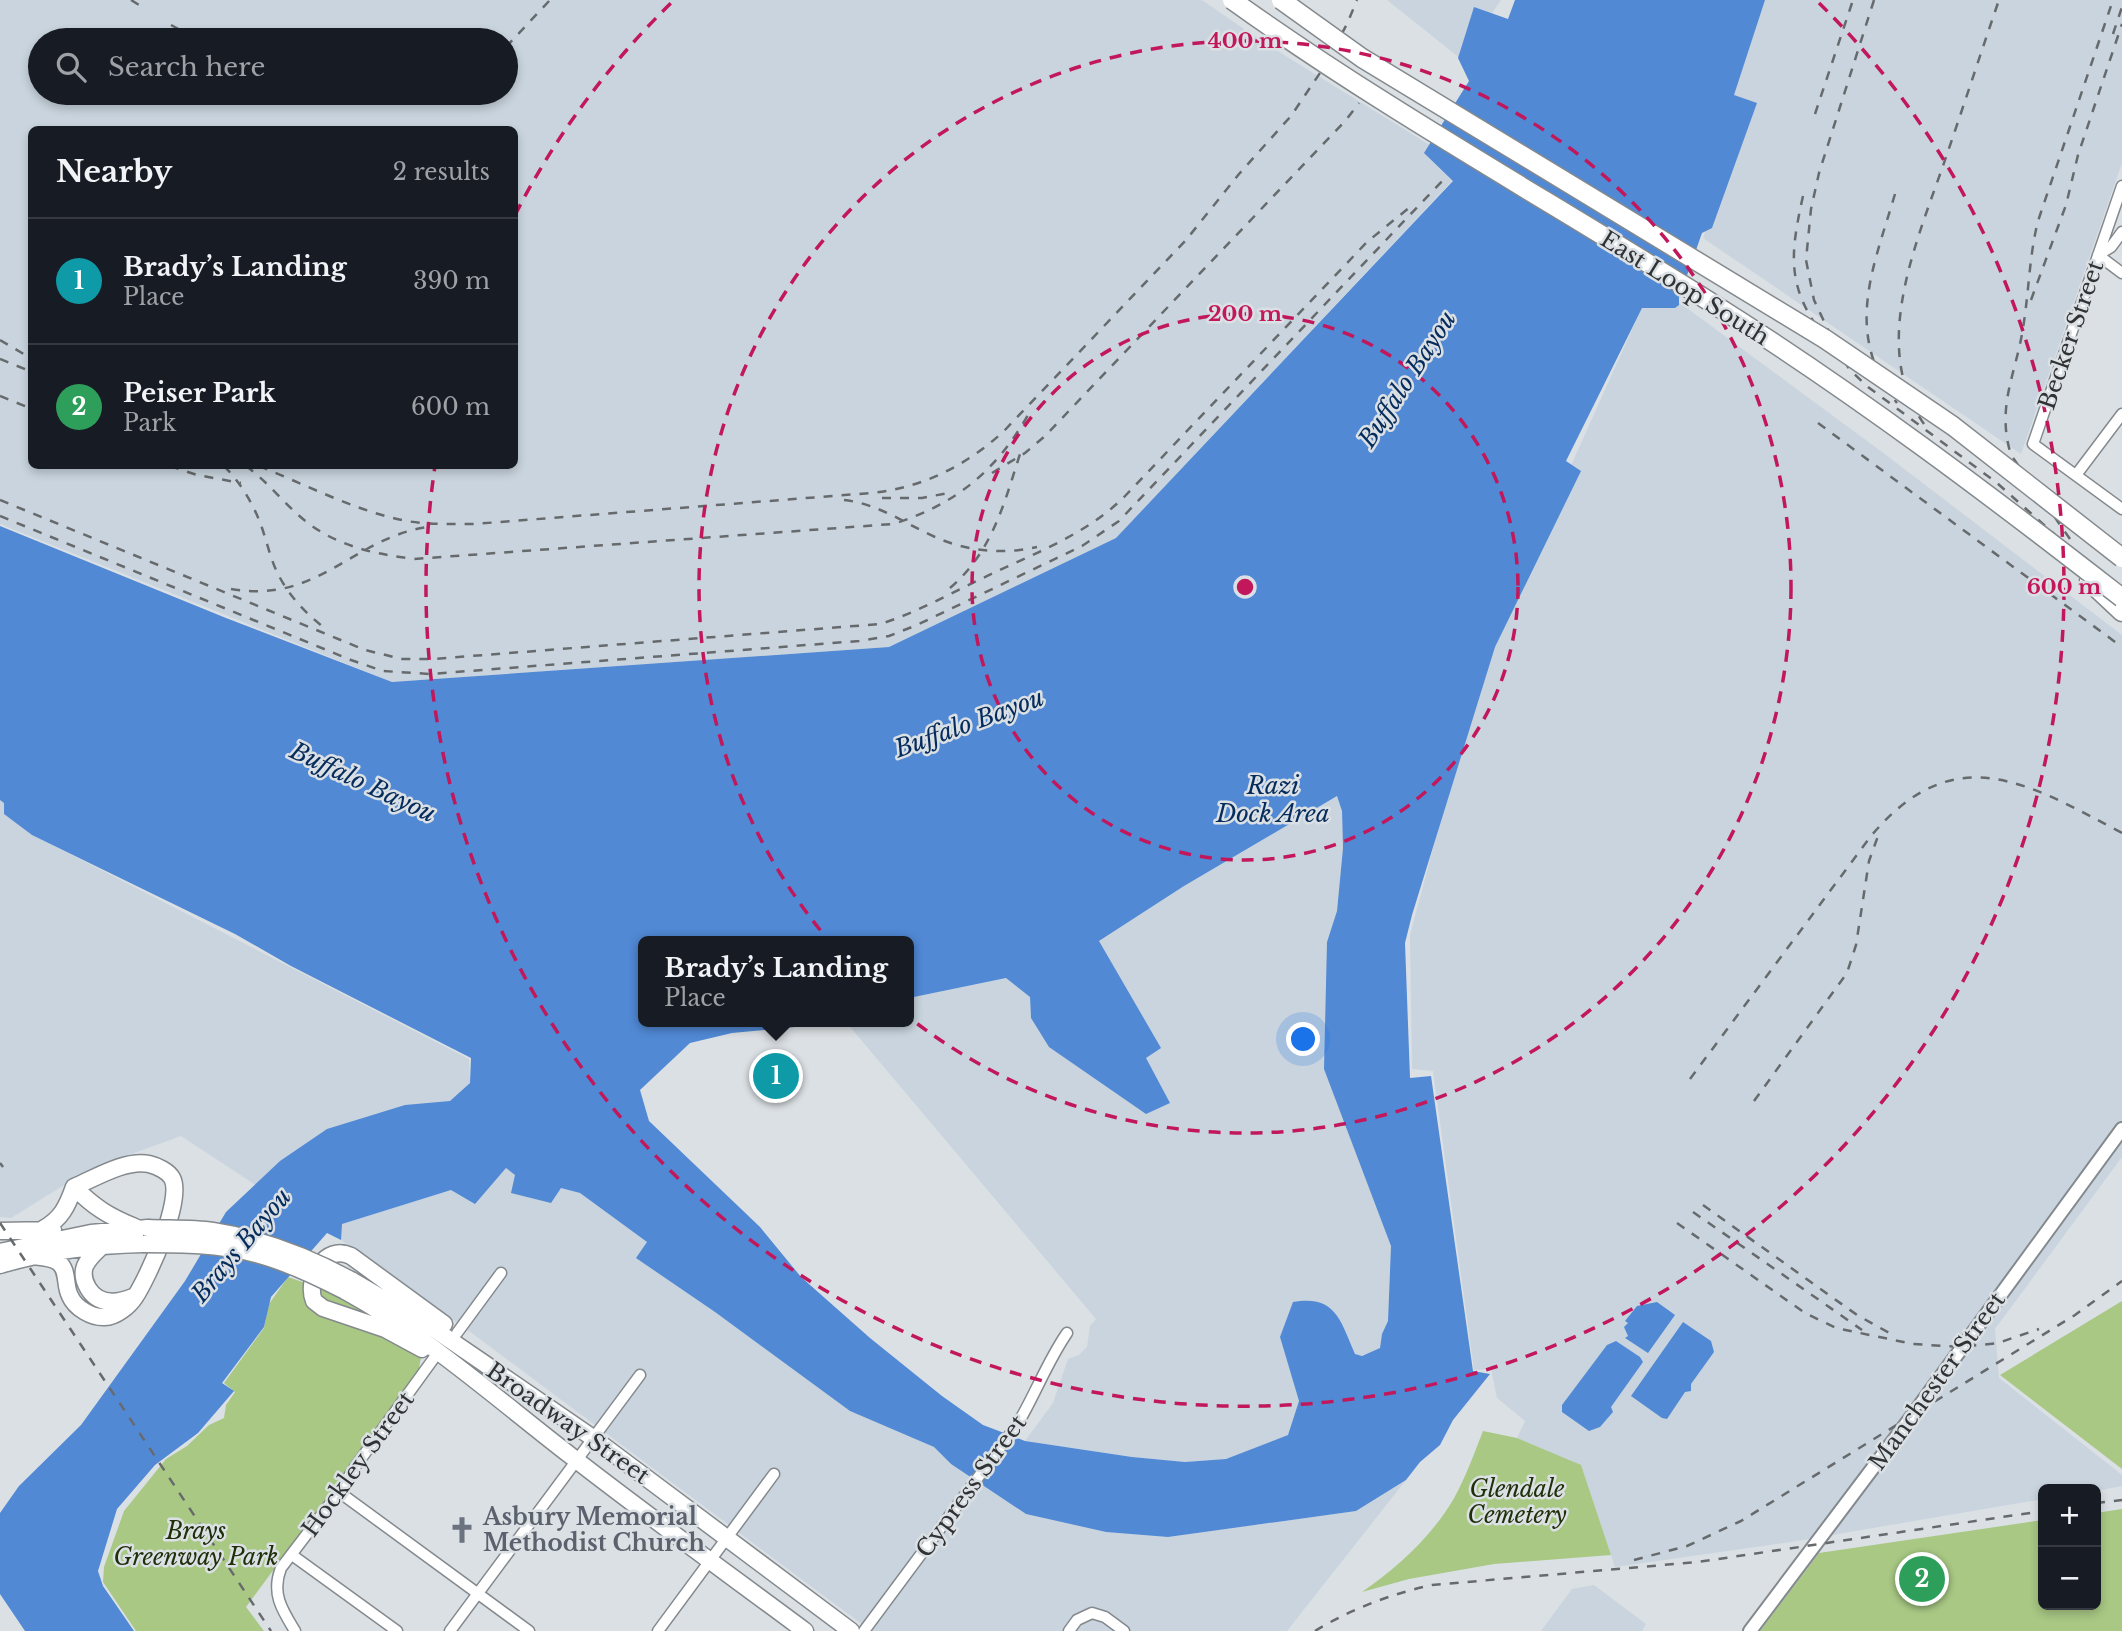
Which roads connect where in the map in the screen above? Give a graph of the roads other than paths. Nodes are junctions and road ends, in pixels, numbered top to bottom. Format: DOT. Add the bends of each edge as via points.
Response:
graph roads {
  1 [pos="1232,0"];
  2 [pos="1281,0"];
  3 [pos="2122,186"];
  4 [pos="2122,232"];
  5 [pos="2098,255"];
  6 [pos="2122,273"];
  7 [pos="2122,414"];
  8 [pos="2002,463"];
  9 [pos="2076,475"];
  10 [pos="2122,509"];
  11 [pos="2028,524"];
  12 [pos="2122,543"];
  13 [pos="2122,558"];
  14 [pos="2122,598"];
  15 [pos="2122,611"];
  16 [pos="2122,1129"];
  17 [pos="74,1187"];
  18 [pos="43,1229"];
  19 [pos="0,1231"];
  20 [pos="91,1233"];
  21 [pos="143,1233"];
  22 [pos="104,1244"];
  23 [pos="0,1252"];
  24 [pos="32,1256"];
  25 [pos="0,1265"];
  26 [pos="501,1273"];
  27 [pos="348,1285"];
  28 [pos="135,1296"];
  29 [pos="457,1332"];
  30 [pos="1067,1333"];
  31 [pos="470,1354"];
  32 [pos="434,1358"];
  33 [pos="640,1375"];
  34 [pos="479,1382"];
  35 [pos="593,1438"];
  36 [pos="576,1460"];
  37 [pos="774,1474"];
  38 [pos="339,1492"];
  39 [pos="727,1538"];
  40 [pos="292,1555"];
  41 [pos="710,1560"];
  42 [pos="477,1594"];
  43 [pos="295,1631"];
  44 [pos="397,1631"];
  45 [pos="450,1631"];
  46 [pos="529,1631"];
  47 [pos="658,1631"];
  48 [pos="805,1631"];
  49 [pos="851,1631"];
  50 [pos="864,1631"];
  51 [pos="1069,1631"];
  52 [pos="1124,1631"];
  53 [pos="1750,1631"];
  1 -- 11 [label="highway, East Loop South, bridge" via="1346,79 1829,379"];
  2 -- 8 [label="highway, East Loop South, bridge" via="1362,58 1825,339"];
  3 -- 5 [label="street, Becker Street"];
  4 -- 5 [label="street"];
  5 -- 6 [label="street"];
  5 -- 9 [label="street, Becker Street" via="2033,444"];
  7 -- 9 [label="street"];
  8 -- 12 [label="highway, bridge"];
  8 -- 13 [label="highway, East Loop South, bridge"];
  9 -- 10 [label="street"];
  11 -- 14 [label="highway, East Loop South, bridge"];
  11 -- 15 [label="highway, bridge"];
  16 -- 53 [label="street, Manchester Street"];
  17 -- 18 [label="main road" via="57,1221"];
  17 -- 21 [label="main road" via="91,1205"];
  17 -- 28 [label="main road" via="126,1166 148,1164 172,1177 176,1191 170,1216"];
  18 -- 19 [label="main road"];
  18 -- 20 [label="main road"];
  20 -- 21 [label="main road"];
  20 -- 23 [label="main road"];
  21 -- 22 [label="main road"];
  21 -- 27 [label="main road, Broadway Street, bridge" via="255,1254"];
  21 -- 27 [label="main road, Broadway Street, bridge" via="211,1231 268,1242 314,1260"];
  22 -- 24 [label="main road"];
  22 -- 28 [label="main road" via="86,1263 85,1284 94,1297 106,1302"];
  24 -- 25 [label="main road"];
  24 -- 28 [label="main road" via="60,1263 70,1296 92,1315 117,1314"];
  26 -- 29 [label="street"];
  27 -- 31 [label="main road, Broadway Street" via="394,1303"];
  27 -- 34 [label="main road, Broadway Street"];
  29 -- 31 [label="main road"];
  29 -- 32 [label="main road" via="351,1256 342,1252 324,1259 311,1285 314,1301 386,1329"];
  30 -- 50 [label="street, Cypress Street" via="1017,1424"];
  31 -- 35 [label="main road, Broadway Street"];
  32 -- 34 [label="main road"];
  32 -- 38 [label="street, Hockley Street"];
  33 -- 35 [label="street"];
  34 -- 36 [label="main road, Broadway Street"];
  35 -- 36 [label="street"];
  35 -- 39 [label="main road, Broadway Street"];
  36 -- 41 [label="main road, Broadway Street"];
  36 -- 42 [label="street"];
  37 -- 39 [label="street"];
  38 -- 40 [label="street, Hockley Street"];
  38 -- 42 [label="street"];
  39 -- 41 [label="street"];
  39 -- 49 [label="main road, Broadway Street"];
  40 -- 43 [label="street, Hockley Street" via="281,1568 276,1594"];
  40 -- 44 [label="street"];
  41 -- 47 [label="street"];
  41 -- 48 [label="main road, Broadway Street"];
  42 -- 45 [label="street"];
  42 -- 46 [label="street"];
  51 -- 52 [label="street" via="1077,1620 1092,1613"];
}
